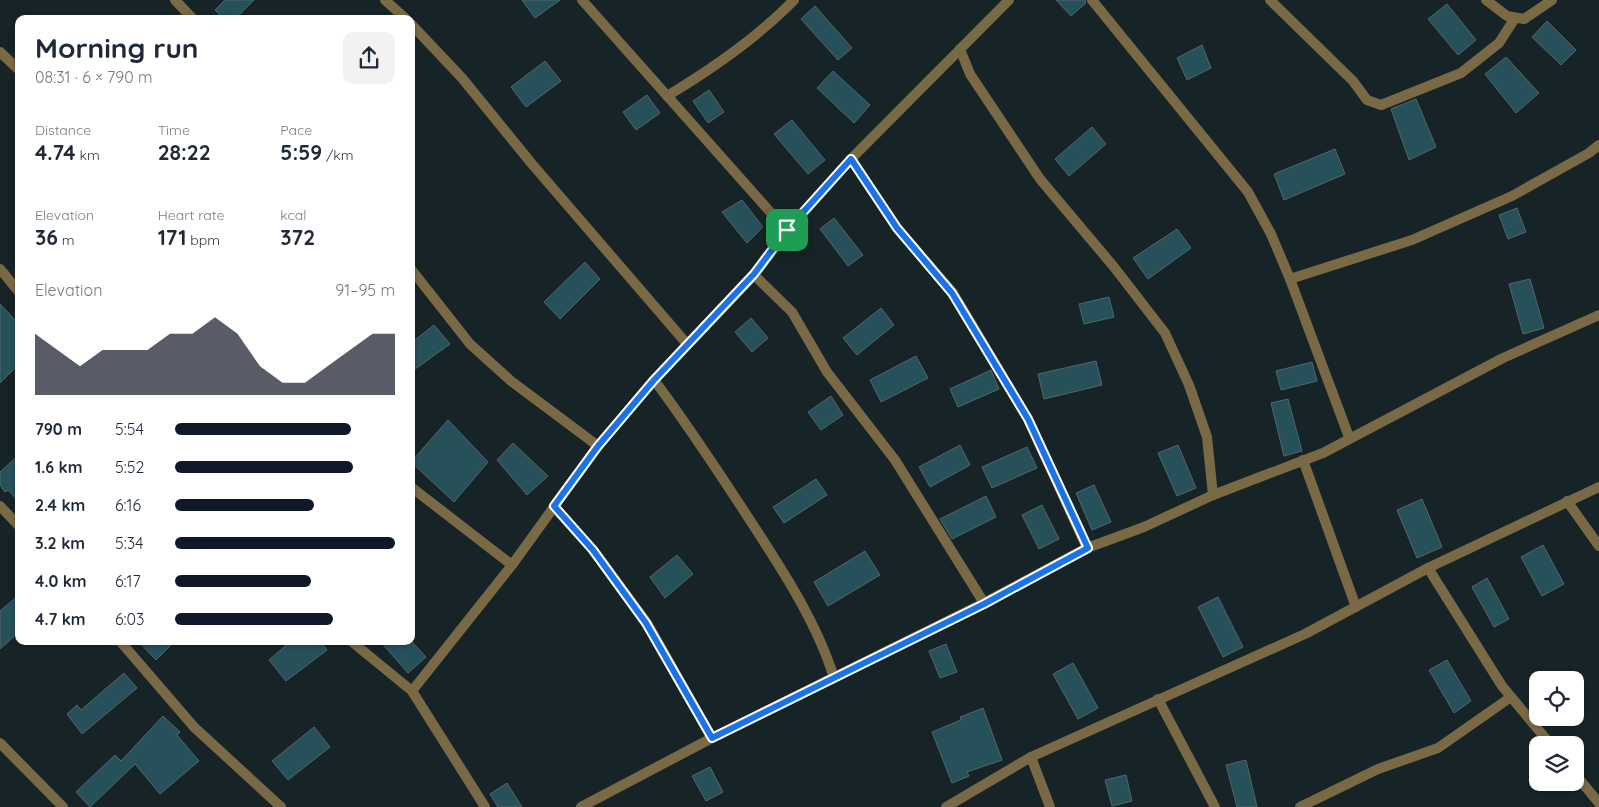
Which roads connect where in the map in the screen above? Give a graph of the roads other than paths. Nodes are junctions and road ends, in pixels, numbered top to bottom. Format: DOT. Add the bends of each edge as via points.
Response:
graph roads {
  1 [pos="176,0"];
  2 [pos="386,0"];
  3 [pos="582,0"];
  4 [pos="794,0"];
  5 [pos="1009,0"];
  6 [pos="1092,0"];
  7 [pos="1270,0"];
  8 [pos="1486,0"];
  9 [pos="1552,0"];
  10 [pos="189,15"];
  11 [pos="402,15"];
  12 [pos="1515,18"];
  13 [pos="415,28"];
  14 [pos="960,49"];
  15 [pos="0,52"];
  16 [pos="15,66"];
  17 [pos="667,96"];
  18 [pos="1599,145"];
  19 [pos="851,159"];
  20 [pos="787,230"];
  21 [pos="0,269"];
  22 [pos="415,274"];
  23 [pos="754,274"];
  24 [pos="1290,279"];
  25 [pos="15,287"];
  26 [pos="1599,315"];
  27 [pos="687,344"];
  28 [pos="654,380"];
  29 [pos="1348,437"];
  30 [pos="598,446"];
  31 [pos="1303,460"];
  32 [pos="1599,487"];
  33 [pos="415,490"];
  34 [pos="1213,495"];
  35 [pos="1567,502"];
  36 [pos="0,506"];
  37 [pos="554,506"];
  38 [pos="15,522"];
  39 [pos="1599,546"];
  40 [pos="1088,548"];
  41 [pos="512,564"];
  42 [pos="1428,568"];
  43 [pos="984,604"];
  44 [pos="1356,607"];
  45 [pos="123,645"];
  46 [pos="356,645"];
  47 [pos="834,678"];
  48 [pos="412,691"];
  49 [pos="1511,697"];
  50 [pos="1158,699"];
  51 [pos="1544,736"];
  52 [pos="712,738"];
  53 [pos="0,743"];
  54 [pos="1031,757"];
  55 [pos="1584,785"];
  56 [pos="1599,803"];
  57 [pos="63,807"];
  58 [pos="281,807"];
  59 [pos="485,807"];
  60 [pos="581,807"];
  61 [pos="946,807"];
  62 [pos="1050,807"];
  63 [pos="1215,807"];
  64 [pos="1300,807"];
  1 -- 10 [label="street"];
  2 -- 11 [label="street"];
  3 -- 17 [label="street"];
  4 -- 17 [label="street" via="705,73"];
  5 -- 14 [label="street"];
  6 -- 24 [label="street" via="1248,192"];
  7 -- 12 [label="street" via="1367,100 1381,105 1461,73 1499,43"];
  8 -- 12 [label="street" via="1507,16"];
  9 -- 12 [label="street" via="1524,19"];
  13 -- 27 [label="street" via="462,78"];
  14 -- 19 [label="street"];
  14 -- 34 [label="street" via="970,74 1040,179 1165,333 1189,385 1207,437"];
  15 -- 16 [label="street"];
  17 -- 20 [label="street"];
  18 -- 24 [label="street" via="1512,196 1412,240"];
  19 -- 20 [label="street"];
  19 -- 40 [label="street" via="897,228 958,301 1028,419"];
  20 -- 23 [label="street"];
  21 -- 25 [label="street"];
  22 -- 30 [label="street" via="470,344 511,381"];
  23 -- 27 [label="street"];
  23 -- 43 [label="street" via="792,312 827,372 895,460"];
  24 -- 29 [label="street"];
  26 -- 29 [label="street" via="1503,358"];
  27 -- 28 [label="street"];
  28 -- 30 [label="street"];
  28 -- 47 [label="street" via="687,423 771,553 826,649"];
  29 -- 31 [label="street"];
  30 -- 37 [label="street"];
  31 -- 34 [label="street"];
  31 -- 44 [label="street"];
  32 -- 35 [label="street"];
  33 -- 41 [label="street"];
  34 -- 40 [label="street" via="1144,527"];
  35 -- 39 [label="street"];
  35 -- 42 [label="street"];
  36 -- 38 [label="street"];
  37 -- 41 [label="street"];
  37 -- 52 [label="street" via="593,550 646,623"];
  40 -- 43 [label="street"];
  41 -- 48 [label="street"];
  42 -- 44 [label="street"];
  42 -- 49 [label="street"];
  43 -- 47 [label="street"];
  44 -- 50 [label="street" via="1305,634"];
  45 -- 58 [label="street" via="194,727"];
  46 -- 48 [label="street"];
  47 -- 52 [label="street"];
  48 -- 59 [label="street"];
  49 -- 51 [label="street"];
  49 -- 64 [label="street" via="1438,748 1378,769"];
  50 -- 54 [label="street"];
  50 -- 63 [label="street"];
  52 -- 60 [label="street"];
  53 -- 57 [label="street"];
  54 -- 61 [label="street"];
  54 -- 62 [label="street"];
  55 -- 56 [label="street"];
}
